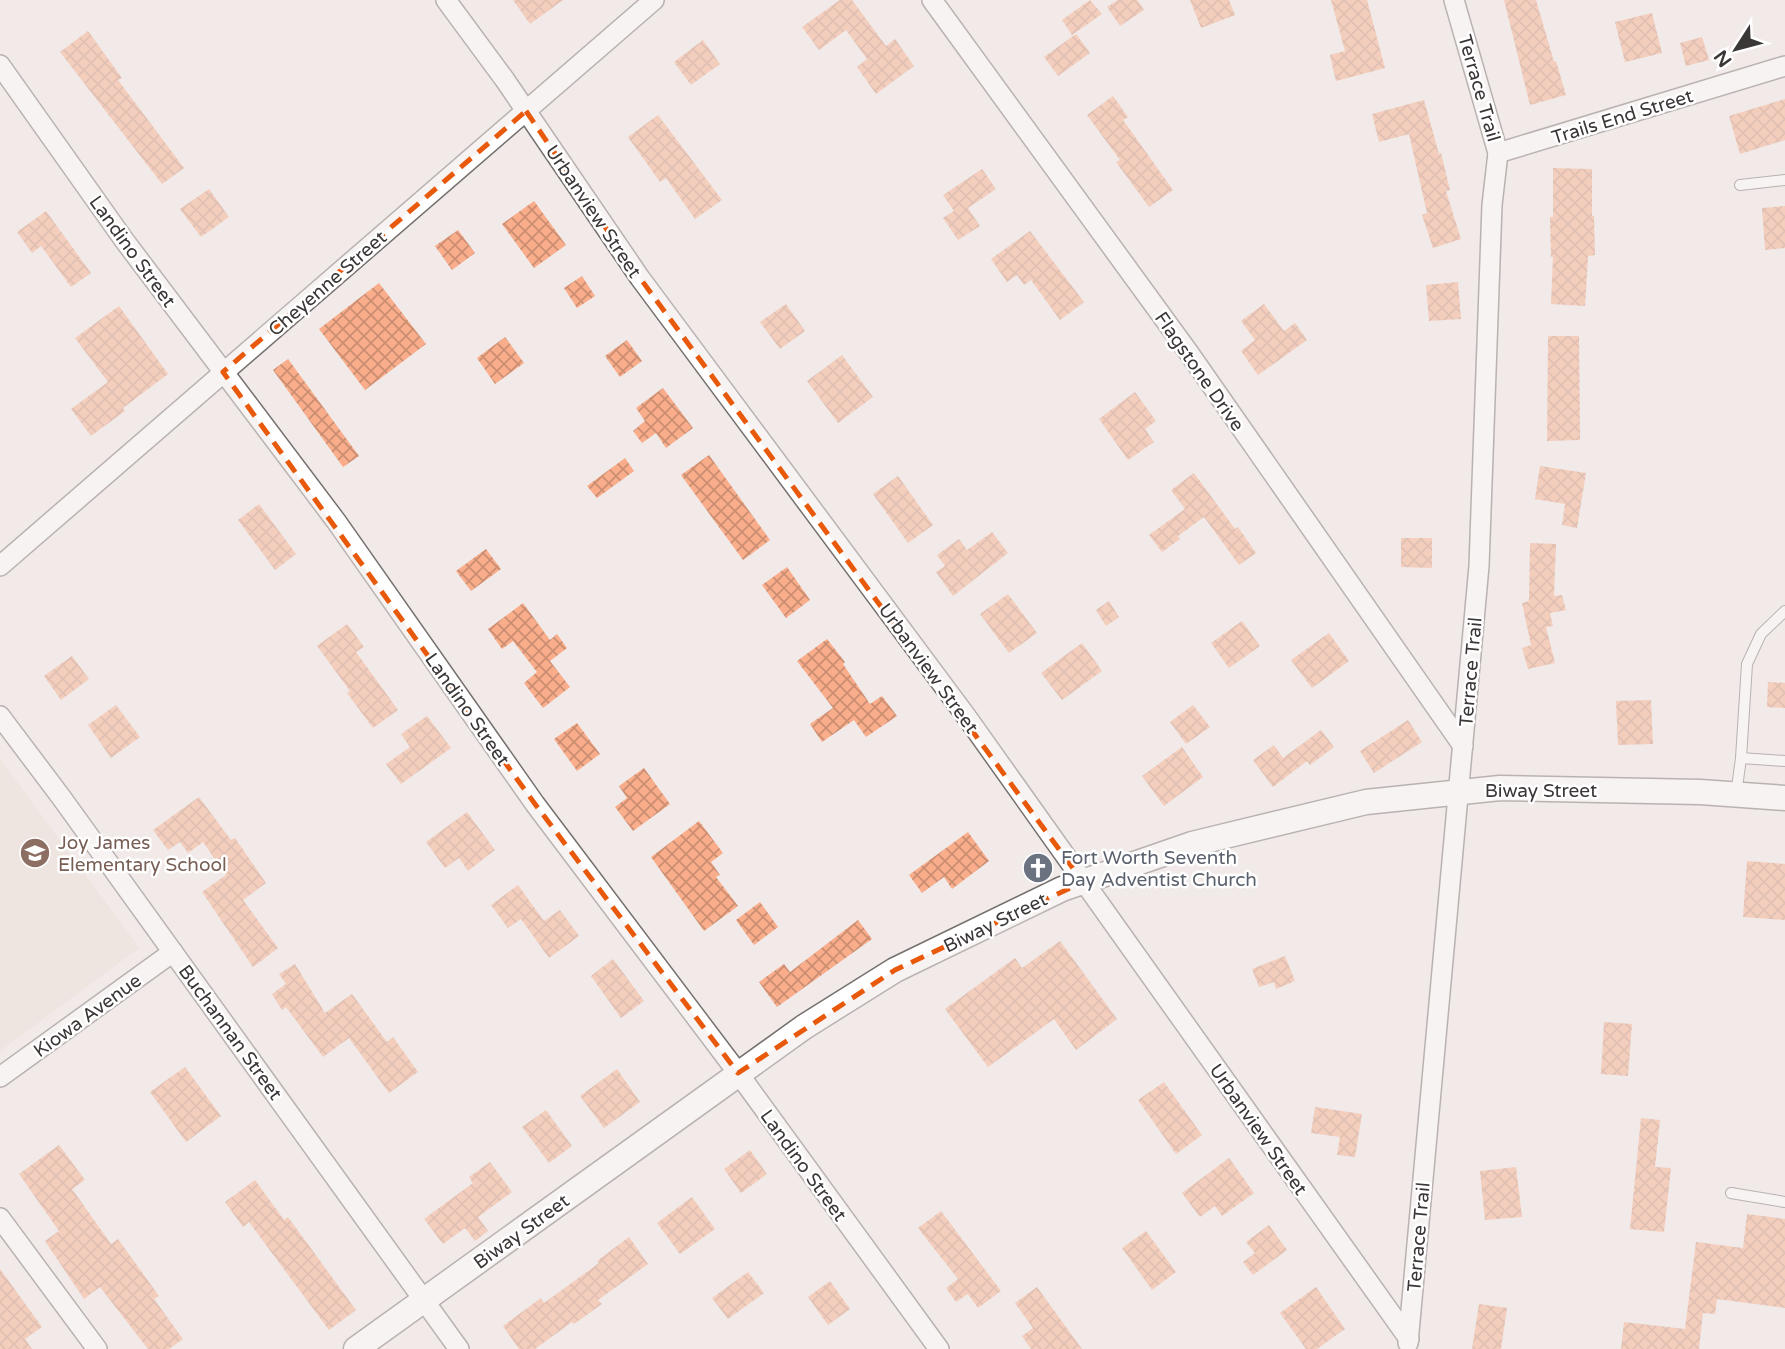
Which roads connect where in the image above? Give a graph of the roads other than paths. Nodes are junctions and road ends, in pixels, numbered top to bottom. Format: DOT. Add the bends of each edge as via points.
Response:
graph roads {
  1 [pos="446,0"];
  2 [pos="654,0"];
  3 [pos="932,0"];
  4 [pos="1454,0"];
  5 [pos="0,65"];
  6 [pos="1785,66"];
  7 [pos="526,111"];
  8 [pos="1498,153"];
  9 [pos="1785,180"];
  10 [pos="1740,185"];
  11 [pos="223,372"];
  12 [pos="0,566"];
  13 [pos="1785,611"];
  14 [pos="0,716"];
  15 [pos="1463,746"];
  16 [pos="1741,758"];
  17 [pos="1785,761"];
  18 [pos="1459,792"];
  19 [pos="1736,794"];
  20 [pos="1785,799"];
  21 [pos="1083,881"];
  22 [pos="173,952"];
  23 [pos="738,1073"];
  24 [pos="0,1077"];
  25 [pos="1731,1193"];
  26 [pos="1785,1202"];
  27 [pos="0,1218"];
  28 [pos="424,1301"];
  29 [pos="1408,1344"];
  30 [pos="96,1349"];
  31 [pos="356,1349"];
  32 [pos="459,1349"];
  33 [pos="939,1349"];
  1 -- 7 [label="street, Urbanview Street"];
  2 -- 7 [label="street, Cheyenne Street"];
  3 -- 15 [label="street, Flagstone Drive" via="1189,353"];
  4 -- 8 [label="street, Terrace Trail"];
  5 -- 11 [label="street, Landino Street"];
  6 -- 8 [label="street, Trails End Street"];
  7 -- 11 [label="street, Cheyenne Street"];
  7 -- 21 [label="street, Urbanview Street" via="640,278"];
  8 -- 15 [label="street, Terrace Trail" via="1492,205 1479,566"];
  9 -- 10 [label="lane"];
  11 -- 12 [label="street, Cheyenne Street"];
  11 -- 23 [label="street, Landino Street" via="336,521 535,804"];
  13 -- 16 [label="lane" via="1761,634 1747,664"];
  14 -- 22 [label="street, Buchannan Street"];
  15 -- 18 [label="street, Terrace Trail"];
  16 -- 17 [label="lane"];
  16 -- 19 [label="lane"];
  18 -- 19 [label="street, Biway Street" via="1500,788"];
  18 -- 21 [label="street, Biway Street" via="1353,805 1192,844"];
  18 -- 29 [label="street, Terrace Trail"];
  19 -- 20 [label="street, Biway Street"];
  21 -- 23 [label="street, Biway Street" via="895,970"];
  21 -- 29 [label="street, Urbanview Street"];
  22 -- 24 [label="street, Kiowa Avenue"];
  22 -- 28 [label="street, Buchannan Street"];
  23 -- 28 [label="street, Biway Street"];
  23 -- 33 [label="street, Landino Street"];
  25 -- 26 [label="lane"];
  27 -- 30 [label="street"];
  28 -- 31 [label="street, Biway Street"];
  28 -- 32 [label="street, Buchannan Street"];
}
